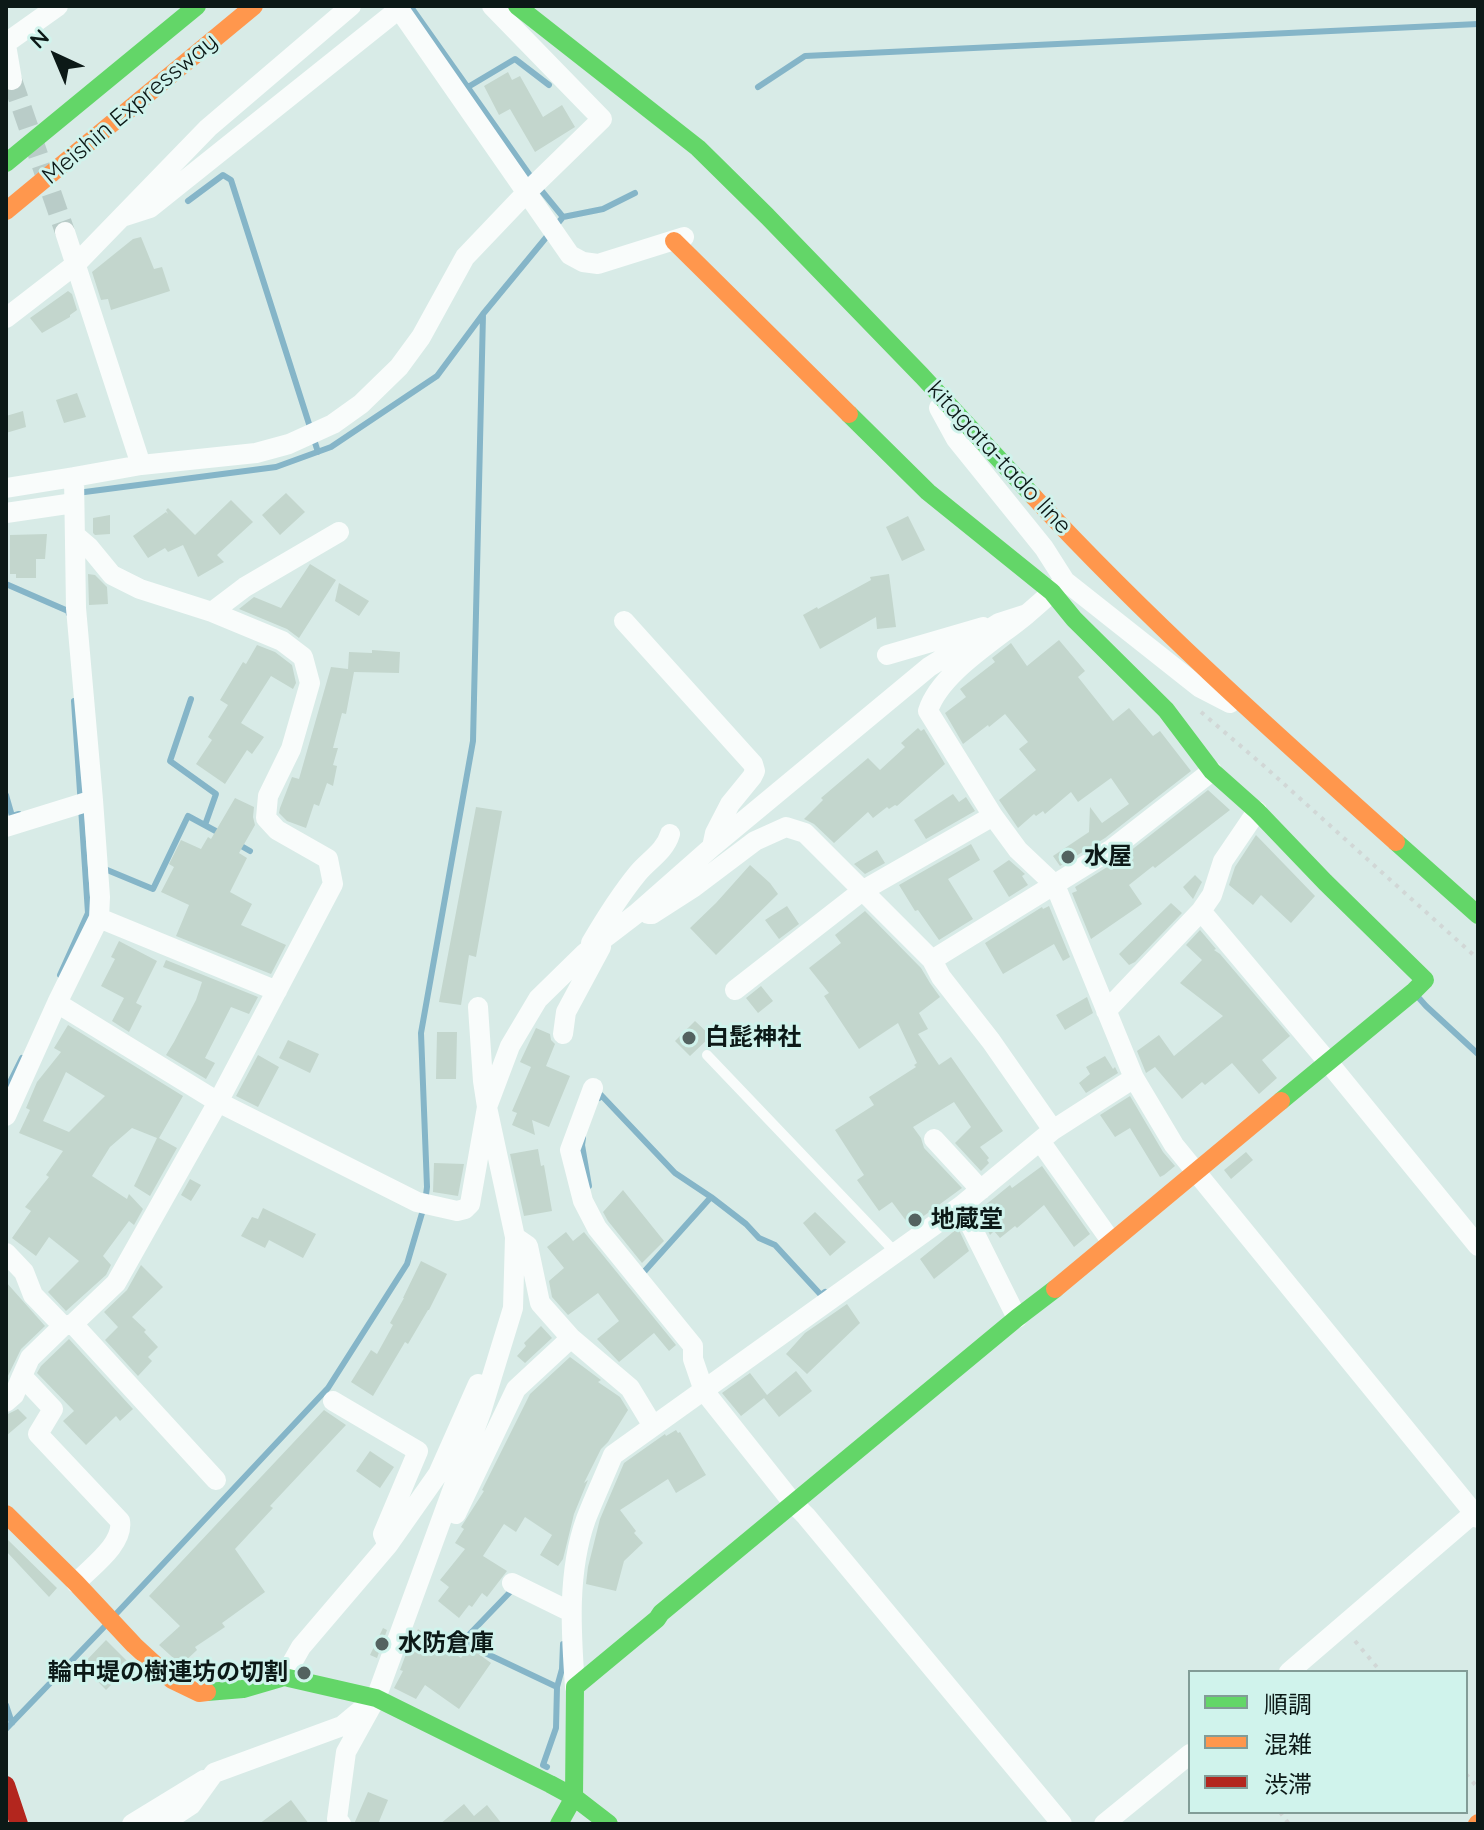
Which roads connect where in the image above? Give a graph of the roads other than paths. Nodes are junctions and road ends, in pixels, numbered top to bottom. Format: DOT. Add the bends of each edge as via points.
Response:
graph roads {
  1 [pos="58,6"];
  2 [pos="197,6"];
  3 [pos="254,6"];
  4 [pos="351,6"];
  5 [pos="492,6"];
  6 [pos="517,6"];
  7 [pos="6,44"];
  8 [pos="12,80"];
  9 [pos="6,163"];
  10 [pos="527,192"];
  11 [pos="6,211"];
  12 [pos="122,217"];
  13 [pos="65,232"];
  14 [pos="680,239"];
  15 [pos="76,264"];
  16 [pos="6,318"];
  17 [pos="922,376"];
  18 [pos="141,465"];
  19 [pos="74,477"];
  20 [pos="6,488"];
  21 [pos="74,503"];
  22 [pos="6,513"];
  23 [pos="339,532"];
  24 [pos="75,535"];
  25 [pos="1058,586"];
  26 [pos="212,612"];
  27 [pos="1027,614"];
  28 [pos="624,621"];
  29 [pos="999,623"];
  30 [pos="887,655"];
  31 [pos="1255,715"];
  32 [pos="1212,771"];
  33 [pos="93,800"];
  34 [pos="1257,811"];
  35 [pos="993,816"];
  36 [pos="6,827"];
  37 [pos="670,834"];
  38 [pos="712,847"];
  39 [pos="1055,885"];
  40 [pos="862,891"];
  41 [pos="1201,911"];
  42 [pos="636,914"];
  43 [pos="1478,915"];
  44 [pos="99,918"];
  45 [pos="607,936"];
  46 [pos="585,953"];
  47 [pos="932,960"];
  48 [pos="735,990"];
  49 [pos="277,991"];
  50 [pos="57,1003"];
  51 [pos="478,1007"];
  52 [pos="1106,1011"];
  53 [pos="563,1034"];
  54 [pos="707,1055"];
  55 [pos="1328,1062"];
  56 [pos="1134,1078"];
  57 [pos="593,1088"];
  58 [pos="218,1102"];
  59 [pos="487,1107"];
  60 [pos="6,1116"];
  61 [pos="1047,1136"];
  62 [pos="934,1139"];
  63 [pos="1195,1173"];
  64 [pos="981,1190"];
  65 [pos="961,1206"];
  66 [pos="515,1237"];
  67 [pos="1111,1241"];
  68 [pos="1478,1246"];
  69 [pos="6,1253"];
  70 [pos="896,1253"];
  71 [pos="513,1308"];
  72 [pos="1017,1318"];
  73 [pos="68,1325"];
  74 [pos="571,1338"];
  75 [pos="22,1376"];
  76 [pos="704,1391"];
  77 [pos="333,1401"];
  78 [pos="6,1402"];
  79 [pos="653,1426"];
  80 [pos="216,1480"];
  81 [pos="793,1503"];
  82 [pos="6,1514"];
  83 [pos="1476,1516"];
  84 [pos="437,1534"];
  85 [pos="388,1545"];
  86 [pos="76,1583"];
  87 [pos="512,1583"];
  88 [pos="571,1612"];
  89 [pos="1291,1670"];
  90 [pos="284,1677"];
  91 [pos="575,1687"];
  92 [pos="376,1698"];
  93 [pos="1188,1756"];
  94 [pos="214,1773"];
  95 [pos="6,1785"];
  96 [pos="574,1797"];
  97 [pos="19,1824"];
  98 [pos="132,1824"];
  99 [pos="162,1824"];
  100 [pos="341,1824"];
  101 [pos="559,1824"];
  102 [pos="609,1824"];
  103 [pos="1062,1824"];
  104 [pos="1104,1824"];
  1 -- 7 [label="street"];
  2 -- 9 [label="main road, Meishin Expressway"];
  3 -- 11 [label="main road, Meishin Expressway"];
  4 -- 12 [label="street" via="208,128"];
  5 -- 10 [label="street" via="602,119"];
  6 -- 17 [label="main road, kitagata-tado line" via="698,148"];
  7 -- 8 [label="street"];
  10 -- 12 [label="street" via="399,9 150,208"];
  10 -- 14 [label="street" via="570,255 583,262 598,264"];
  10 -- 18 [label="street" via="465,257 399,367 333,424 256,453"];
  12 -- 15 [label="street"];
  13 -- 15 [label="street"];
  14 -- 25 [label="main road" via="928,492"];
  15 -- 16 [label="street"];
  15 -- 18 [label="street"];
  17 -- 25 [label="street" via="956,439 1044,548"];
  17 -- 31 [label="main road, kitagata-tado line" via="1075,541"];
  18 -- 19 [label="street"];
  19 -- 20 [label="street"];
  19 -- 21 [label="street"];
  21 -- 22 [label="street"];
  21 -- 24 [label="street"];
  23 -- 26 [label="street"];
  24 -- 26 [label="street" via="112,575"];
  24 -- 33 [label="street"];
  25 -- 27 [label="street"];
  25 -- 31 [label="street" via="1199,687"];
  25 -- 32 [label="main road" via="1074,619 1166,710"];
  26 -- 49 [label="street" via="282,641 303,657 310,683 291,749 268,796 266,818 328,859 333,884"];
  27 -- 29 [label="street"];
  27 -- 35 [label="street" via="965,663 933,697 928,711"];
  28 -- 38 [label="street" via="753,764 755,771 730,804"];
  29 -- 30 [label="street"];
  29 -- 38 [label="street" via="929,667"];
  31 -- 43 [label="main road, kitagata-tado line"];
  32 -- 34 [label="main road"];
  32 -- 39 [label="street" via="1112,849"];
  33 -- 36 [label="street"];
  33 -- 44 [label="street"];
  34 -- 41 [label="street" via="1223,861"];
  34 -- 55 [label="main road" via="1425,980"];
  35 -- 39 [label="street" via="1018,850"];
  35 -- 40 [label="street"];
  37 -- 46 [label="street" via="667,845 609,912"];
  38 -- 42 [label="street"];
  39 -- 47 [label="street"];
  39 -- 52 [label="street"];
  40 -- 42 [label="street" via="805,833 786,827 755,841 652,914"];
  40 -- 47 [label="street"];
  40 -- 48 [label="street"];
  41 -- 52 [label="street"];
  41 -- 55 [label="street"];
  42 -- 45 [label="street"];
  44 -- 49 [label="street"];
  44 -- 50 [label="street"];
  45 -- 46 [label="street"];
  45 -- 53 [label="street" via="566,1012"];
  46 -- 59 [label="street" via="538,999 510,1046"];
  47 -- 61 [label="street" via="991,1041"];
  49 -- 58 [label="street"];
  50 -- 58 [label="street"];
  50 -- 60 [label="street"];
  51 -- 59 [label="street"];
  52 -- 56 [label="street"];
  54 -- 70 [label="lane"];
  55 -- 63 [label="main road"];
  55 -- 68 [label="street"];
  56 -- 61 [label="street"];
  56 -- 63 [label="street"];
  57 -- 76 [label="street" via="570,1150 583,1201 597,1228 693,1346"];
  58 -- 59 [label="street" via="417,1202 457,1211 470,1204"];
  58 -- 73 [label="street" via="116,1283"];
  59 -- 66 [label="street"];
  61 -- 64 [label="street"];
  61 -- 67 [label="street"];
  62 -- 64 [label="street"];
  63 -- 67 [label="main road"];
  63 -- 83 [label="street"];
  64 -- 65 [label="street"];
  65 -- 70 [label="street"];
  65 -- 72 [label="street"];
  66 -- 71 [label="street"];
  66 -- 74 [label="street" via="528,1246 540,1303"];
  67 -- 72 [label="main road"];
  69 -- 73 [label="street" via="24,1272 33,1295"];
  70 -- 76 [label="street"];
  71 -- 84 [label="street"];
  71 -- 85 [label="street" via="438,1474"];
  72 -- 81 [label="main road"];
  73 -- 75 [label="street" via="30,1358"];
  73 -- 80 [label="street"];
  74 -- 79 [label="street" via="630,1388"];
  74 -- 84 [label="street" via="516,1389 455,1517"];
  75 -- 78 [label="street"];
  75 -- 86 [label="street" via="53,1409 38,1434 120,1521 116,1542"];
  76 -- 79 [label="street"];
  76 -- 81 [label="street"];
  77 -- 85 [label="street" via="418,1451 383,1534"];
  79 -- 88 [label="street" via="613,1455 585,1521"];
  81 -- 91 [label="main road"];
  81 -- 103 [label="street"];
  82 -- 86 [label="main road"];
  83 -- 89 [label="street"];
  84 -- 92 [label="street"];
  85 -- 90 [label="street" via="301,1647"];
  86 -- 90 [label="main road" via="172,1680 199,1693 243,1689"];
  87 -- 88 [label="street"];
  88 -- 91 [label="street"];
  90 -- 92 [label="main road"];
  91 -- 96 [label="main road"];
  92 -- 94 [label="street" via="342,1726"];
  92 -- 96 [label="main road"];
  92 -- 100 [label="street" via="346,1752 337,1819"];
  93 -- 104 [label="street"];
  94 -- 98 [label="street"];
  94 -- 99 [label="street" via="191,1805"];
  95 -- 97 [label="main road"];
  96 -- 101 [label="main road"];
  96 -- 102 [label="main road"];
}
